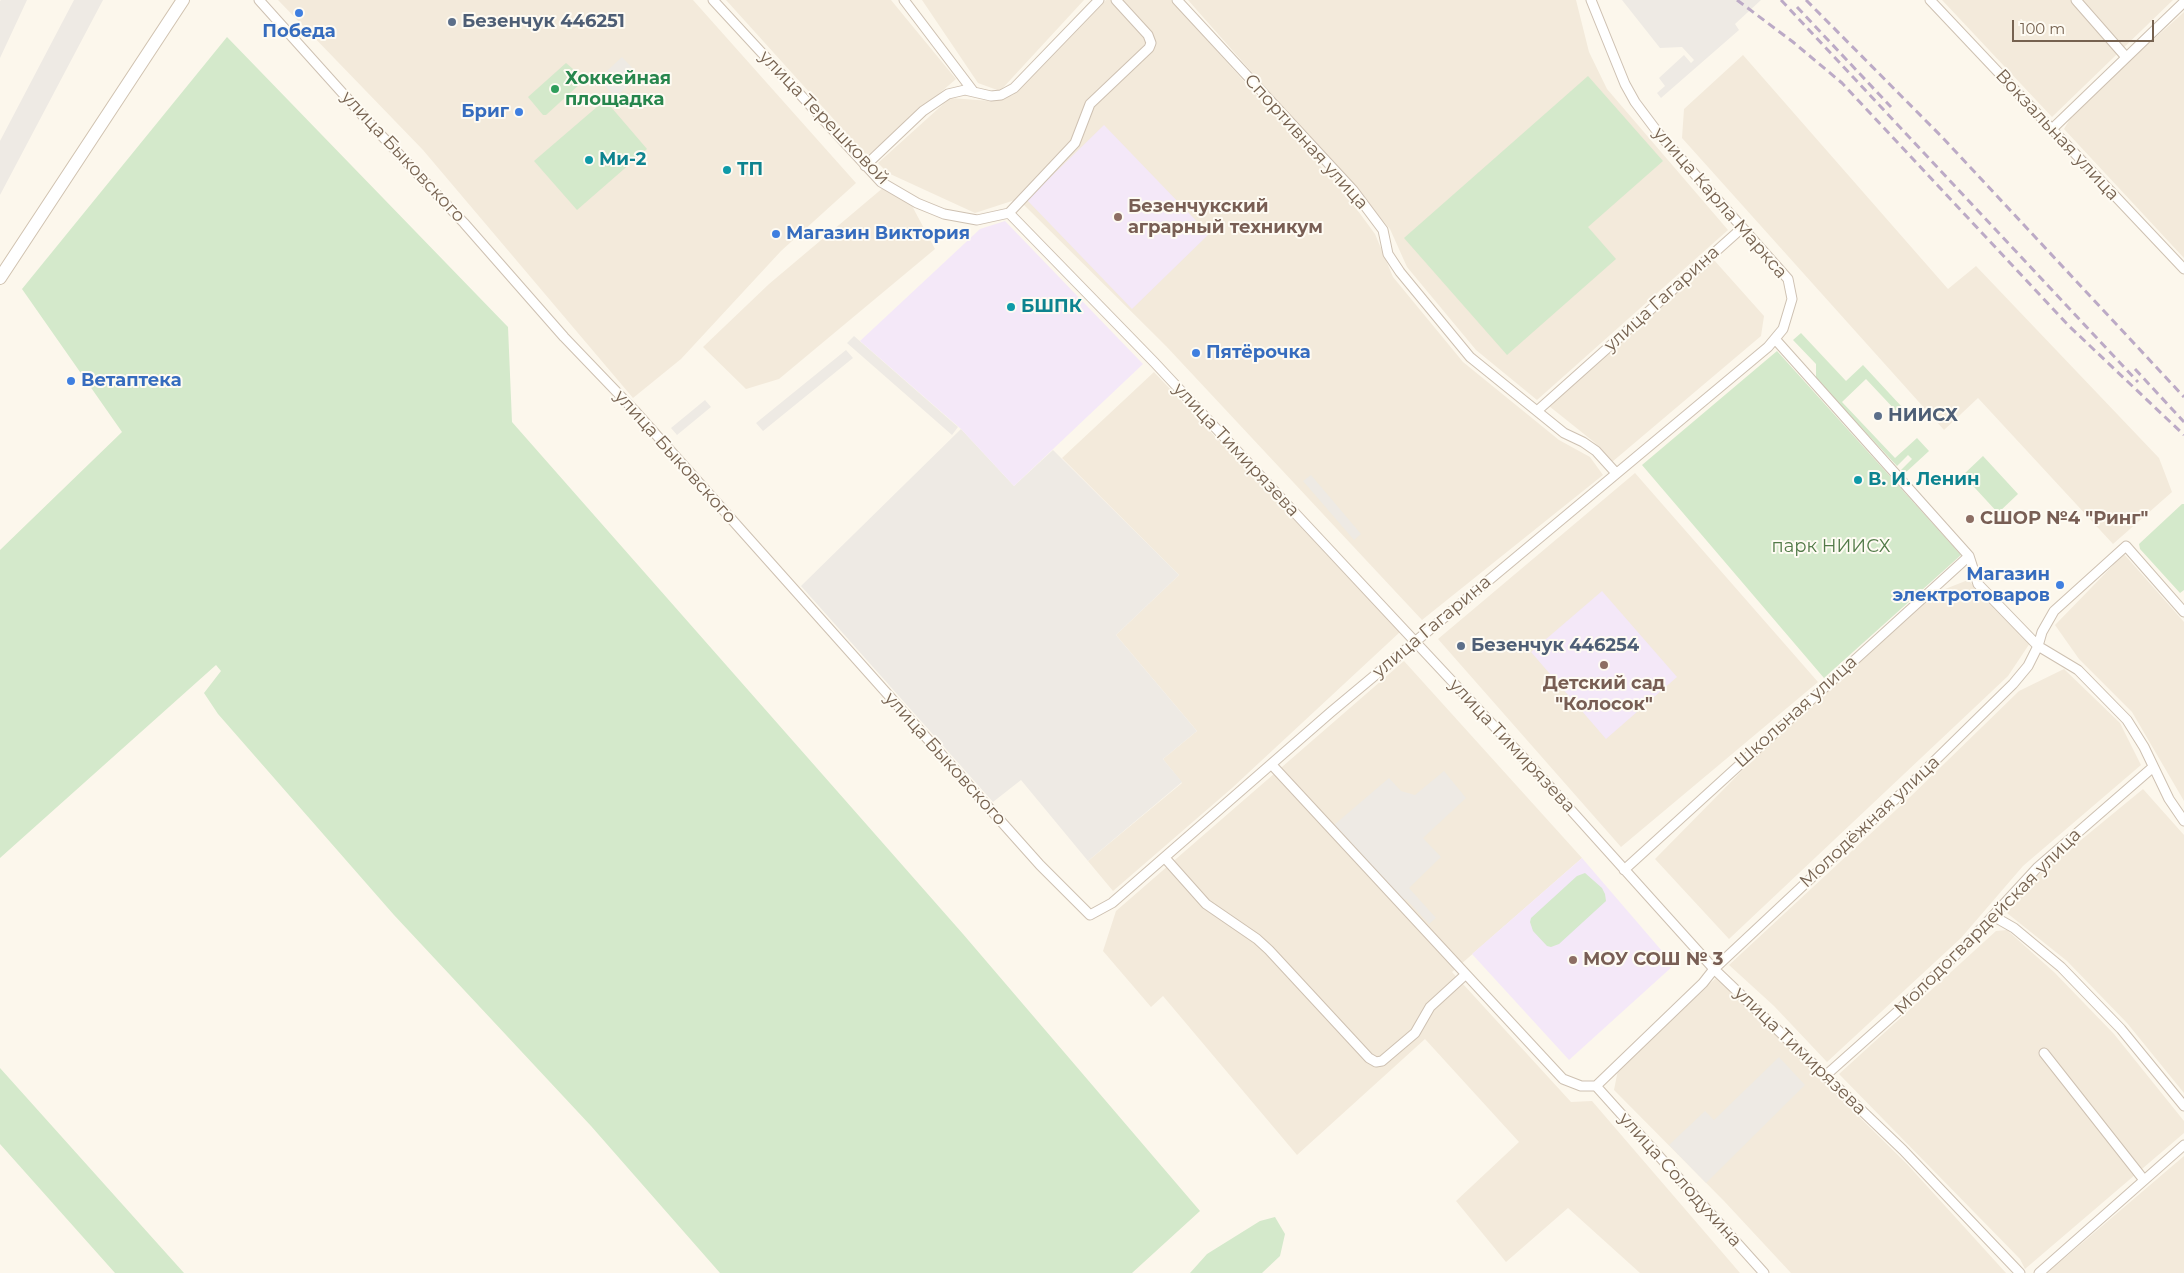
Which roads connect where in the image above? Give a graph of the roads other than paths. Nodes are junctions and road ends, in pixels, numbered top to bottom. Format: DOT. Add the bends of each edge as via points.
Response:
graph roads {
  1 [pos="183,0"];
  2 [pos="259,0"];
  3 [pos="713,0"];
  4 [pos="904,0"];
  5 [pos="1099,0"];
  6 [pos="1116,0"];
  7 [pos="1177,0"];
  8 [pos="1591,0"];
  9 [pos="1930,0"];
  10 [pos="2076,0"];
  11 [pos="2184,2"];
  12 [pos="2126,57"];
  13 [pos="973,91"];
  14 [pos="2052,129"];
  15 [pos="865,166"];
  16 [pos="1009,214"];
  17 [pos="1742,228"];
  18 [pos="2184,270"];
  19 [pos="0,278"];
  20 [pos="1775,339"];
  21 [pos="1537,411"];
  22 [pos="1616,473"];
  23 [pos="1969,556"];
  24 [pos="2184,612"];
  25 [pos="1415,641"];
  26 [pos="2038,646"];
  27 [pos="1272,764"];
  28 [pos="2152,768"];
  29 [pos="2184,821"];
  30 [pos="1165,858"];
  31 [pos="1624,870"];
  32 [pos="1090,915"];
  33 [pos="1993,916"];
  34 [pos="1714,969"];
  35 [pos="1465,975"];
  36 [pos="2044,1053"];
  37 [pos="1825,1076"];
  38 [pos="1596,1086"];
  39 [pos="2184,1106"];
  40 [pos="2184,1145"];
  41 [pos="2144,1180"];
  42 [pos="1764,1273"];
  43 [pos="2020,1273"];
  44 [pos="2039,1273"];
  1 -- 19 [label="main road"];
  2 -- 32 [label="street, улица Быковского" via="464,223 564,338 635,412 1040,865"];
  3 -- 15 [label="street, улица Терешковой"];
  4 -- 13 [label="street"];
  5 -- 13 [label="street" via="1014,88 991,96"];
  6 -- 16 [label="street" via="1148,35 1149,48 1090,104 1075,143"];
  7 -- 21 [label="street, Спортивная улица" via="1354,190 1383,230 1388,254 1400,272 1470,356"];
  8 -- 17 [label="street, улица Карла Маркса" via="1624,84 1635,102"];
  9 -- 14 [label="street, Вокзальная улица"];
  10 -- 12 [label="street"];
  11 -- 12 [label="street"];
  12 -- 14 [label="street"];
  13 -- 15 [label="street" via="958,91 937,101"];
  14 -- 18 [label="street, Вокзальная улица"];
  15 -- 16 [label="street, улица Терешковой" via="897,193 944,214 977,220"];
  16 -- 25 [label="street, улица Тимирязева" via="1154,362"];
  17 -- 20 [label="street, улица Карла Маркса" via="1791,286 1789,315 1784,329"];
  17 -- 21 [label="street, улица Гагарина"];
  20 -- 22 [label="street, улица Гагарина"];
  20 -- 23 [label="street"];
  21 -- 22 [label="street, Спортивная улица" via="1564,433 1596,451"];
  22 -- 25 [label="street, улица Гагарина"];
  23 -- 26 [label="street" via="1978,584"];
  23 -- 31 [label="street, Школьная улица"];
  24 -- 26 [label="street, Молодёжная улица" via="2126,546 2054,611"];
  25 -- 27 [label="street, улица Гагарина"];
  25 -- 31 [label="street, улица Тимирязева"];
  26 -- 28 [label="street" via="2078,670 2118,710 2136,732"];
  26 -- 34 [label="street, Молодёжная улица" via="2028,666 2013,684"];
  27 -- 30 [label="street, улица Гагарина"];
  27 -- 35 [label="street"];
  28 -- 29 [label="street"];
  28 -- 33 [label="street, Молодогвардейская улица" via="2037,868"];
  30 -- 32 [label="street, улица Гагарина" via="1112,904"];
  30 -- 35 [label="street" via="1206,904 1269,950 1376,1062 1382,1061 1415,1033 1430,1007"];
  31 -- 34 [label="street, улица Тимирязева"];
  33 -- 37 [label="street, Молодогвардейская улица" via="1898,1011"];
  33 -- 39 [label="street" via="2014,928 2061,967 2120,1029"];
  34 -- 37 [label="street, улица Тимирязева"];
  34 -- 38 [label="street, Молодёжная улица"];
  35 -- 38 [label="street" via="1564,1079 1580,1086"];
  36 -- 41 [label="street"];
  37 -- 43 [label="street, улица Тимирязева" via="1903,1150"];
  38 -- 42 [label="street, улица Солодухина"];
  40 -- 41 [label="street"];
  41 -- 44 [label="street"];
}
